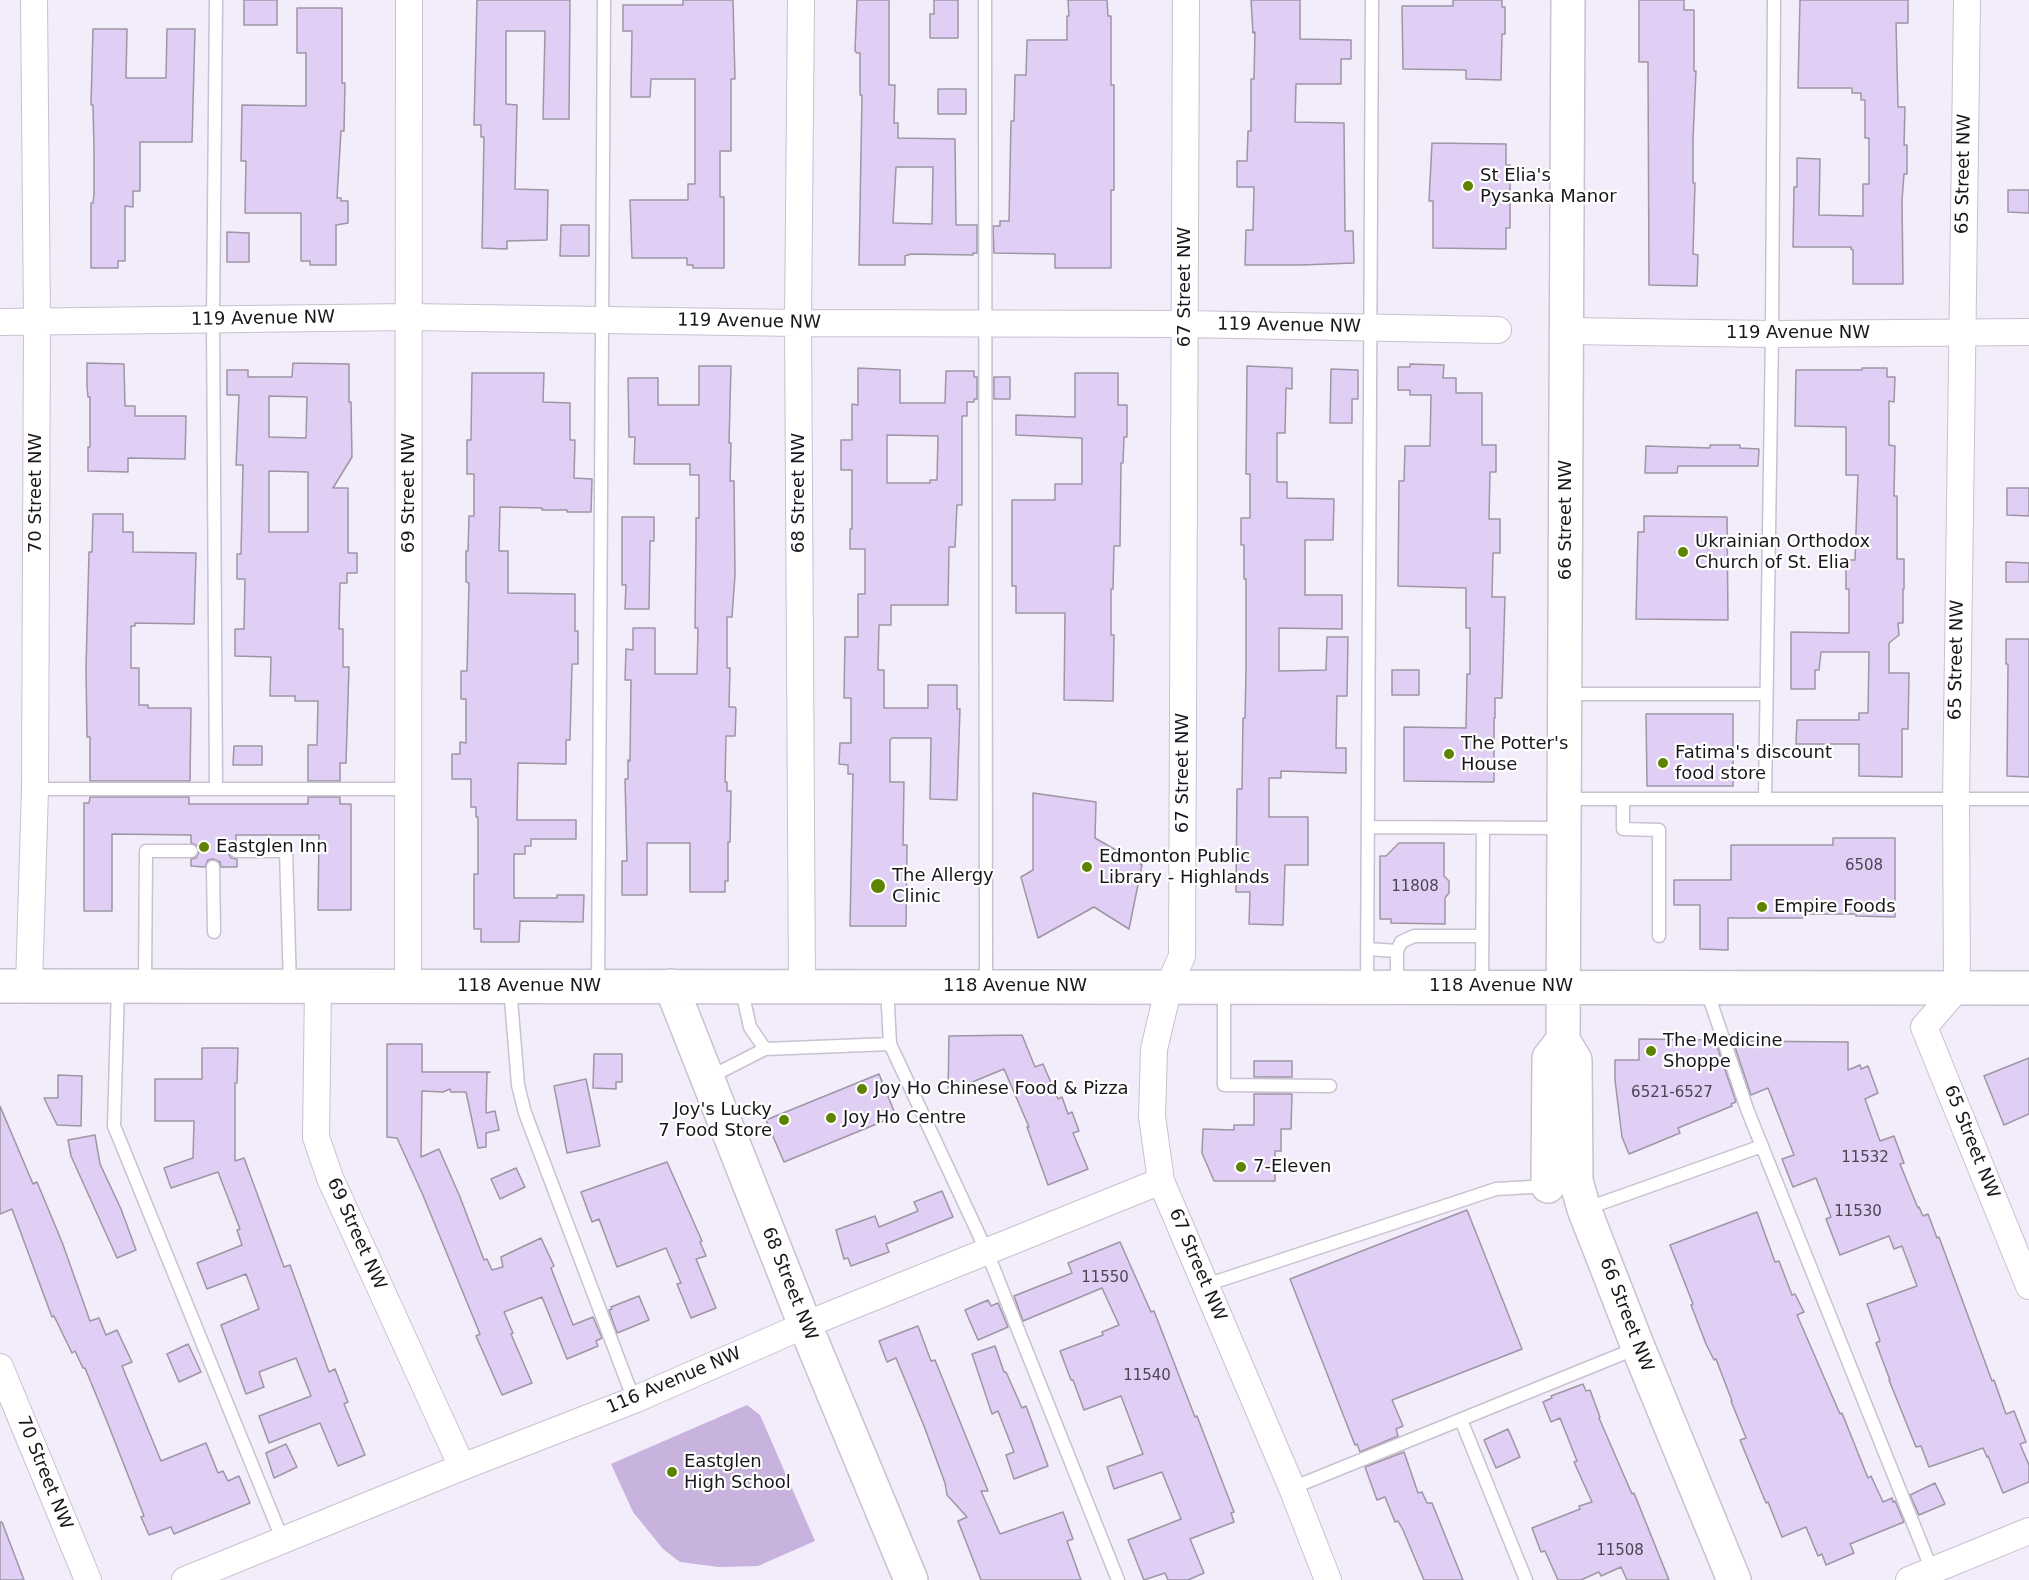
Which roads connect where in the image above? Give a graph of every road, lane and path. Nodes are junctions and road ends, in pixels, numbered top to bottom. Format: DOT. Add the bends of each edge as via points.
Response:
graph roads {
  1 [pos="34,0"];
  2 [pos="216,0"];
  3 [pos="409,0"];
  4 [pos="604,0"];
  5 [pos="801,0"];
  6 [pos="985,0"];
  7 [pos="1186,0"];
  8 [pos="1372,0"];
  9 [pos="1568,0"];
  10 [pos="1774,0"];
  11 [pos="1967,0"];
  12 [pos="409,317"];
  13 [pos="213,320"];
  14 [pos="604,320"];
  15 [pos="0,322"];
  16 [pos="37,322"];
  17 [pos="798,323"];
  18 [pos="986,324"];
  19 [pos="1185,324"];
  20 [pos="1370,327"];
  21 [pos="1498,330"];
  22 [pos="1568,331"];
  23 [pos="2029,332"];
  24 [pos="1961,333"];
  25 [pos="1772,334"];
  26 [pos="1566,694"];
  27 [pos="1766,694"];
  28 [pos="35,789"];
  29 [pos="216,789"];
  30 [pos="408,789"];
  31 [pos="1623,799"];
  32 [pos="1765,799"];
  33 [pos="1956,799"];
  34 [pos="2029,799"];
  35 [pos="1565,813"];
  36 [pos="1369,827"];
  37 [pos="1483,829"];
  38 [pos="190,851"];
  39 [pos="236,851"];
  40 [pos="213,867"];
  41 [pos="214,932"];
  42 [pos="1481,936"];
  43 [pos="1659,936"];
  44 [pos="1366,949"];
  45 [pos="1397,951"];
  46 [pos="15,986"];
  47 [pos="132,986"];
  48 [pos="304,986"];
  49 [pos="408,986"];
  50 [pos="510,986"];
  51 [pos="598,986"];
  52 [pos="671,986"];
  53 [pos="740,986"];
  54 [pos="802,986"];
  55 [pos="887,986"];
  56 [pos="986,986"];
  57 [pos="1169,986"];
  58 [pos="1224,986"];
  59 [pos="1382,986"];
  60 [pos="1482,986"];
  61 [pos="1563,986"];
  62 [pos="1705,986"];
  63 [pos="2029,988"];
  64 [pos="1957,989"];
  65 [pos="890,1044"];
  66 [pos="765,1049"];
  67 [pos="707,1078"];
  68 [pos="1330,1086"];
  69 [pos="1762,1146"];
  70 [pos="1161,1181"];
  71 [pos="1567,1189"];
  72 [pos="987,1252"];
  73 [pos="1206,1285"];
  74 [pos="2029,1286"];
  75 [pos="805,1325"];
  76 [pos="1638,1347"];
  77 [pos="0,1366"];
  78 [pos="634,1400"];
  79 [pos="1461,1420"];
  80 [pos="462,1467"];
  81 [pos="1292,1488"];
  82 [pos="2029,1531"];
  83 [pos="283,1541"];
  84 [pos="1926,1577"];
  85 [pos="88,1580"];
  86 [pos="185,1580"];
  87 [pos="911,1580"];
  88 [pos="1118,1580"];
  89 [pos="1328,1580"];
  90 [pos="1526,1580"];
  91 [pos="1734,1580"];
  1 -- 16 [label="street, 70 Street NW"];
  2 -- 13 [label="lane"];
  3 -- 12 [label="street, 69 Street NW"];
  4 -- 14 [label="lane"];
  5 -- 17 [label="street, 68 Street NW"];
  6 -- 18 [label="lane"];
  7 -- 19 [label="street, 67 Street NW"];
  8 -- 20 [label="lane"];
  9 -- 22 [label="main road, 66 Street NW"];
  10 -- 25 [label="lane"];
  11 -- 24 [label="street, 65 Street NW"];
  12 -- 13 [label="street, 119 Avenue NW"];
  12 -- 14 [label="street, 119 Avenue NW"];
  12 -- 30 [label="street, 69 Street NW"];
  13 -- 16 [label="street, 119 Avenue NW"];
  13 -- 29 [label="lane"];
  14 -- 17 [label="street, 119 Avenue NW"];
  14 -- 51 [label="lane"];
  15 -- 16 [label="street, 119 Avenue NW"];
  16 -- 28 [label="street, 70 Street NW"];
  17 -- 18 [label="street, 119 Avenue NW"];
  17 -- 54 [label="street, 68 Street NW"];
  18 -- 19 [label="street, 119 Avenue NW"];
  18 -- 56 [label="lane"];
  19 -- 20 [label="street, 119 Avenue NW"];
  19 -- 57 [label="street, 67 Street NW" via="1182,957"];
  20 -- 21 [label="street, 119 Avenue NW"];
  20 -- 36 [label="lane"];
  22 -- 25 [label="street, 119 Avenue NW"];
  22 -- 26 [label="main road, 66 Street NW"];
  23 -- 24 [label="street, 119 Avenue NW"];
  24 -- 25 [label="street, 119 Avenue NW"];
  24 -- 33 [label="street, 65 Street NW"];
  25 -- 27 [label="lane"];
  26 -- 27 [label="lane"];
  26 -- 35 [label="main road, 66 Street NW"];
  27 -- 32 [label="lane"];
  28 -- 29 [label="lane"];
  28 -- 46 [label="street, 70 Street NW"];
  29 -- 30 [label="lane"];
  30 -- 49 [label="street, 69 Street NW"];
  31 -- 32 [label="lane"];
  31 -- 35 [label="lane"];
  31 -- 43 [label="lane" via="1623,829 1659,830"];
  32 -- 33 [label="lane"];
  33 -- 34 [label="lane"];
  33 -- 64 [label="street, 65 Street NW"];
  35 -- 37 [label="lane"];
  35 -- 61 [label="main road, 66 Street NW"];
  36 -- 37 [label="lane"];
  36 -- 44 [label="lane"];
  37 -- 42 [label="lane"];
  38 -- 47 [label="lane" via="146,851"];
  39 -- 48 [label="lane" via="286,851"];
  40 -- 41 [label="lane"];
  42 -- 45 [label="lane" via="1414,936 1401,942"];
  42 -- 60 [label="lane"];
  44 -- 45 [label="lane"];
  44 -- 59 [label="lane"];
  45 -- 59 [label="lane"];
  46 -- 47 [label="main road, 118 Avenue NW"];
  47 -- 48 [label="main road, 118 Avenue NW"];
  47 -- 83 [label="lane" via="114,1126"];
  48 -- 49 [label="main road, 118 Avenue NW"];
  48 -- 80 [label="street, 69 Street NW" via="316,1137 330,1178"];
  49 -- 50 [label="main road, 118 Avenue NW"];
  50 -- 51 [label="main road, 118 Avenue NW"];
  50 -- 78 [label="lane" via="518,1085 525,1113"];
  51 -- 52 [label="main road, 118 Avenue NW"];
  52 -- 53 [label="main road, 118 Avenue NW"];
  52 -- 67 [label="main road, 68 Street NW"];
  53 -- 54 [label="main road, 118 Avenue NW"];
  53 -- 66 [label="lane" via="750,1027"];
  54 -- 55 [label="main road, 118 Avenue NW"];
  55 -- 56 [label="main road, 118 Avenue NW"];
  55 -- 65 [label="lane"];
  56 -- 57 [label="main road, 118 Avenue NW"];
  57 -- 58 [label="main road, 118 Avenue NW"];
  57 -- 70 [label="street, 67 Street NW" via="1154,1050 1152,1116"];
  58 -- 59 [label="main road, 118 Avenue NW"];
  58 -- 68 [label="lane" via="1224,1085"];
  59 -- 60 [label="main road, 118 Avenue NW"];
  60 -- 61 [label="main road, 118 Avenue NW"];
  61 -- 62 [label="main road, 118 Avenue NW"];
  61 -- 71 [label="main road, 66 Street NW" via="1563,1040 1575,1060"];
  62 -- 64 [label="main road, 118 Avenue NW"];
  62 -- 69 [label="lane"];
  63 -- 64 [label="main road, 118 Avenue NW"];
  64 -- 74 [label="street, 65 Street NW" via="1924,1027"];
  65 -- 66 [label="lane"];
  65 -- 72 [label="lane"];
  66 -- 67 [label="lane"];
  67 -- 75 [label="main road, 68 Street NW"];
  69 -- 71 [label="lane"];
  69 -- 84 [label="lane"];
  70 -- 72 [label="street, 116 Avenue NW"];
  70 -- 73 [label="street, 67 Street NW"];
  71 -- 73 [label="lane" via="1496,1189"];
  71 -- 76 [label="main road, 66 Street NW"];
  72 -- 75 [label="street, 116 Avenue NW"];
  72 -- 88 [label="lane"];
  73 -- 81 [label="street, 67 Street NW"];
  75 -- 78 [label="street, 116 Avenue NW"];
  75 -- 87 [label="main road, 68 Street NW"];
  76 -- 79 [label="lane"];
  76 -- 91 [label="main road, 66 Street NW"];
  77 -- 85 [label="street, 70 Street NW"];
  78 -- 80 [label="street, 116 Avenue NW"];
  79 -- 81 [label="lane"];
  79 -- 90 [label="lane"];
  80 -- 83 [label="street, 116 Avenue NW"];
  81 -- 89 [label="street, 67 Street NW"];
  82 -- 84 [label="street"];
  83 -- 86 [label="street, 116 Avenue NW"];
}
